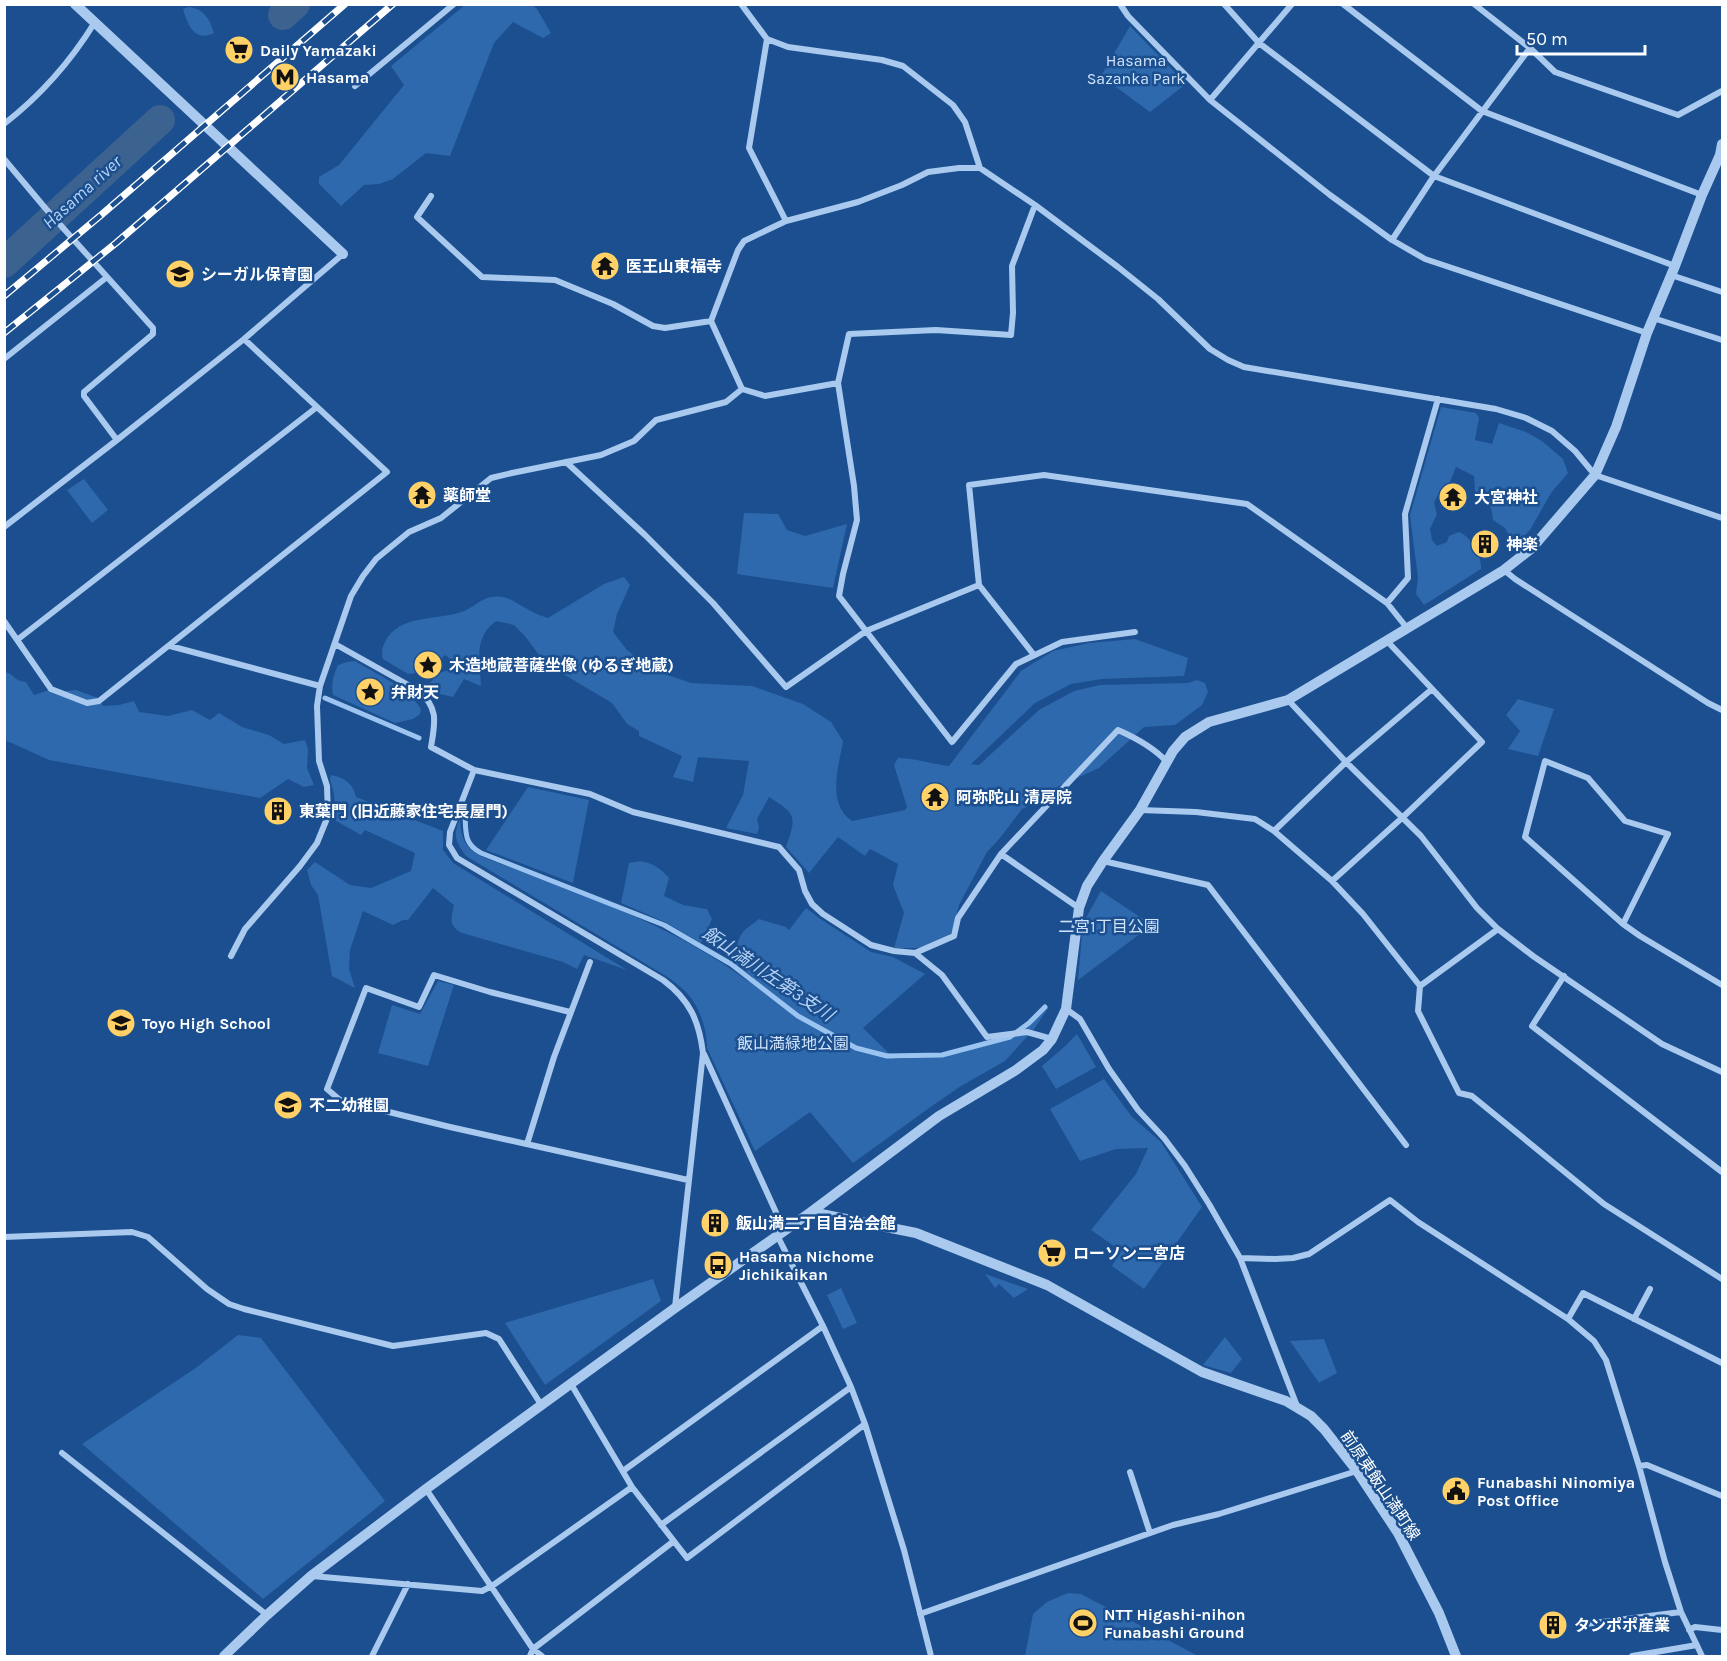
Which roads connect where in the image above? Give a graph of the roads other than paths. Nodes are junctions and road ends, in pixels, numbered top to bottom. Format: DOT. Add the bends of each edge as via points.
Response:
graph roads {
  1 [pos="75,4"];
  2 [pos="454,4"];
  3 [pos="741,4"];
  4 [pos="1120,4"];
  5 [pos="1224,4"];
  6 [pos="1292,4"];
  7 [pos="1343,4"];
  8 [pos="1474,4"];
  9 [pos="96,22"];
  10 [pos="766,39"];
  11 [pos="1259,43"];
  12 [pos="1530,48"];
  13 [pos="356,86"];
  14 [pos="1722,91"];
  15 [pos="1210,100"];
  16 [pos="1482,111"];
  17 [pos="4,124"];
  18 [pos="1722,144"];
  19 [pos="4,159"];
  20 [pos="980,168"];
  21 [pos="1434,176"];
  22 [pos="1702,195"];
  23 [pos="432,196"];
  24 [pos="1035,205"];
  25 [pos="786,220"];
  26 [pos="1392,240"];
  27 [pos="343,254"];
  28 [pos="1673,270"];
  29 [pos="107,277"];
  30 [pos="1722,292"];
  31 [pos="1653,318"];
  32 [pos="711,321"];
  33 [pos="1647,333"];
  34 [pos="244,339"];
  35 [pos="1722,340"];
  36 [pos="4,359"];
  37 [pos="838,382"];
  38 [pos="742,389"];
  39 [pos="1438,399"];
  40 [pos="318,407"];
  41 [pos="117,440"];
  42 [pos="566,462"];
  43 [pos="1595,475"];
  44 [pos="1722,518"];
  45 [pos="4,527"];
  46 [pos="1504,570"];
  47 [pos="979,585"];
  48 [pos="1387,603"];
  49 [pos="4,621"];
  50 [pos="1407,628"];
  51 [pos="866,631"];
  52 [pos="1134,632"];
  53 [pos="17,640"];
  54 [pos="1387,641"];
  55 [pos="335,644"];
  56 [pos="170,646"];
  57 [pos="1034,655"];
  58 [pos="320,686"];
  59 [pos="1432,689"];
  60 [pos="1288,700"];
  61 [pos="1722,710"];
  62 [pos="1166,761"];
  63 [pos="1346,762"];
  64 [pos="474,770"];
  65 [pos="1140,810"];
  66 [pos="1403,818"];
  67 [pos="1274,831"];
  68 [pos="1001,854"];
  69 [pos="1103,861"];
  70 [pos="1332,881"];
  71 [pos="1079,908"];
  72 [pos="1623,924"];
  73 [pos="1498,929"];
  74 [pos="915,953"];
  75 [pos="231,956"];
  76 [pos="590,962"];
  77 [pos="1564,976"];
  78 [pos="1722,985"];
  79 [pos="1420,987"];
  80 [pos="1066,1009"];
  81 [pos="570,1012"];
  82 [pos="1052,1039"];
  83 [pos="703,1053"];
  84 [pos="1722,1072"];
  85 [pos="527,1144"];
  86 [pos="1406,1145"];
  87 [pos="1722,1172"];
  88 [pos="688,1180"];
  89 [pos="811,1212"];
  90 [pos="780,1232"];
  91 [pos="4,1237"];
  92 [pos="1240,1258"];
  93 [pos="1722,1279"];
  94 [pos="1650,1289"];
  95 [pos="675,1308"];
  96 [pos="1568,1319"];
  97 [pos="1634,1319"];
  98 [pos="823,1326"];
  99 [pos="1722,1363"];
  100 [pos="571,1384"];
  101 [pos="851,1387"];
  102 [pos="542,1406"];
  103 [pos="1297,1407"];
  104 [pos="865,1424"];
  105 [pos="63,1453"];
  106 [pos="1639,1466"];
  107 [pos="623,1471"];
  108 [pos="1357,1471"];
  109 [pos="1130,1472"];
  110 [pos="632,1487"];
  111 [pos="426,1489"];
  112 [pos="1722,1496"];
  113 [pos="661,1525"];
  114 [pos="1150,1533"];
  115 [pos="674,1541"];
  116 [pos="311,1576"];
  117 [pos="408,1584"];
  118 [pos="492,1586"];
  119 [pos="1681,1612"];
  120 [pos="267,1614"];
  121 [pos="920,1614"];
  122 [pos="1586,1624"];
  123 [pos="1689,1629"];
  124 [pos="1722,1630"];
  125 [pos="1696,1645"];
  126 [pos="533,1649"];
  127 [pos="224,1656"];
  128 [pos="372,1656"];
  129 [pos="531,1656"];
  130 [pos="542,1656"];
  131 [pos="932,1656"];
  132 [pos="1456,1656"];
  133 [pos="1632,1656"];
  134 [pos="1702,1656"];
  1 -- 9 [label="street"];
  2 -- 13 [label="street"];
  3 -- 10 [label="street"];
  4 -- 15 [label="street"];
  5 -- 11 [label="street"];
  6 -- 11 [label="street"];
  7 -- 16 [label="street"];
  8 -- 12 [label="street"];
  9 -- 17 [label="street" via="36,98"];
  9 -- 27 [label="street"];
  10 -- 20 [label="street" via="903,66 952,105 965,122"];
  10 -- 25 [label="street" via="748,148"];
  11 -- 15 [label="street"];
  11 -- 21 [label="street"];
  12 -- 14 [label="street" via="1555,72 1678,116"];
  12 -- 16 [label="street"];
  15 -- 26 [label="street"];
  16 -- 21 [label="street"];
  16 -- 22 [label="street"];
  18 -- 22 [label="street"];
  19 -- 29 [label="street"];
  20 -- 24 [label="street"];
  20 -- 25 [label="street" via="927,172 858,202"];
  21 -- 26 [label="street"];
  21 -- 28 [label="street"];
  22 -- 28 [label="street"];
  23 -- 32 [label="street" via="417,217 482,277 555,280 653,326 665,328"];
  24 -- 37 [label="street" via="1012,266 1011,335 936,330 849,334"];
  24 -- 39 [label="street" via="1158,299 1210,350 1228,360 1244,367"];
  25 -- 32 [label="street" via="744,241"];
  26 -- 33 [label="street" via="1425,259"];
  27 -- 34 [label="street"];
  28 -- 30 [label="street"];
  28 -- 31 [label="street"];
  29 -- 36 [label="street"];
  29 -- 41 [label="street" via="154,331 84,392"];
  31 -- 33 [label="street"];
  31 -- 35 [label="street"];
  32 -- 38 [label="street"];
  33 -- 43 [label="street" via="1616,427"];
  34 -- 40 [label="street"];
  34 -- 41 [label="street"];
  37 -- 38 [label="street" via="765,396"];
  37 -- 51 [label="street" via="857,520 839,596"];
  38 -- 42 [label="street" via="726,402 656,420 634,441 601,455"];
  39 -- 43 [label="street" via="1496,409 1552,430"];
  39 -- 48 [label="street" via="1405,514 1408,578"];
  40 -- 53 [label="street"];
  40 -- 56 [label="street" via="387,472"];
  41 -- 45 [label="street"];
  42 -- 51 [label="street" via="713,603 786,687"];
  42 -- 55 [label="street" via="491,478 441,518 409,532 376,559 363,576 351,596"];
  43 -- 44 [label="street"];
  43 -- 46 [label="street" via="1532,548"];
  46 -- 50 [label="street"];
  46 -- 61 [label="street"];
  47 -- 48 [label="street" via="969,485 1044,475 1246,504"];
  47 -- 51 [label="street"];
  47 -- 57 [label="street"];
  48 -- 50 [label="street"];
  49 -- 53 [label="street"];
  50 -- 54 [label="street"];
  51 -- 57 [label="street" via="952,742 1016,664"];
  52 -- 57 [label="street" via="1062,642"];
  53 -- 56 [label="street" via="51,689 87,703 99,701"];
  54 -- 59 [label="street"];
  54 -- 60 [label="street"];
  55 -- 58 [label="street"];
  55 -- 64 [label="street" via="427,698 436,722 431,747"];
  56 -- 58 [label="street"];
  58 -- 75 [label="street" via="319,761 327,786 328,816 317,843 245,929"];
  59 -- 63 [label="street"];
  59 -- 66 [label="street" via="1482,742"];
  60 -- 62 [label="street" via="1209,722 1185,737"];
  60 -- 63 [label="street"];
  62 -- 65 [label="street"];
  62 -- 68 [label="street" via="1135,737 1118,730"];
  63 -- 66 [label="street"];
  63 -- 67 [label="street"];
  64 -- 74 [label="street" via="590,794 633,812 778,847 799,870 812,904 823,914 871,945"];
  64 -- 83 [label="street" via="450,832 449,845 456,858 671,986 692,1011"];
  65 -- 67 [label="street" via="1255,819"];
  65 -- 69 [label="street"];
  66 -- 70 [label="street"];
  66 -- 73 [label="street"];
  67 -- 70 [label="street"];
  68 -- 71 [label="street"];
  68 -- 74 [label="street" via="958,918 954,936"];
  69 -- 71 [label="street"];
  69 -- 86 [label="street" via="1208,885"];
  70 -- 79 [label="street"];
  71 -- 80 [label="street"];
  72 -- 72 [label="street" via="1668,834 1625,821 1588,778 1545,761 1525,837"];
  72 -- 78 [label="street"];
  73 -- 77 [label="street"];
  73 -- 79 [label="street"];
  74 -- 82 [label="street" via="942,975 987,1037 1028,1032"];
  76 -- 81 [label="street"];
  77 -- 84 [label="street" via="1662,1044"];
  77 -- 87 [label="street" via="1532,1026"];
  79 -- 93 [label="street" via="1418,1011 1460,1093 1472,1096 1604,1204"];
  80 -- 82 [label="street"];
  80 -- 92 [label="street" via="1080,1019 1126,1093 1185,1166"];
  81 -- 85 [label="street"];
  81 -- 85 [label="street" via="434,975 419,1007 366,988 327,1089 340,1100"];
  82 -- 89 [label="street" via="1016,1070 939,1116"];
  83 -- 88 [label="street"];
  83 -- 90 [label="street"];
  85 -- 88 [label="street"];
  88 -- 95 [label="street"];
  89 -- 90 [label="street"];
  89 -- 103 [label="street, 前原東飯山満町線" via="916,1233 1047,1285 1202,1372"];
  90 -- 95 [label="street"];
  90 -- 98 [label="street"];
  91 -- 102 [label="street" via="132,1232 148,1237 229,1304 393,1346 486,1333 499,1339"];
  92 -- 96 [label="street" via="1309,1254 1390,1200"];
  92 -- 103 [label="street"];
  94 -- 97 [label="street"];
  95 -- 100 [label="street"];
  96 -- 97 [label="street" via="1583,1293"];
  96 -- 106 [label="street" via="1594,1341 1606,1360"];
  97 -- 99 [label="street"];
  98 -- 101 [label="street"];
  98 -- 107 [label="street"];
  100 -- 102 [label="street"];
  100 -- 107 [label="street"];
  101 -- 104 [label="street"];
  101 -- 113 [label="street"];
  102 -- 111 [label="street"];
  103 -- 108 [label="street, 前原東飯山満町線" via="1324,1429"];
  104 -- 115 [label="street" via="687,1558"];
  104 -- 121 [label="street"];
  105 -- 120 [label="street"];
  106 -- 112 [label="street" via="1647,1465"];
  106 -- 119 [label="street"];
  107 -- 110 [label="street"];
  108 -- 114 [label="street"];
  108 -- 132 [label="street, 前原東飯山満町線" via="1398,1533"];
  109 -- 114 [label="street"];
  110 -- 113 [label="street"];
  110 -- 118 [label="street"];
  111 -- 116 [label="street"];
  111 -- 118 [label="street"];
  113 -- 115 [label="street"];
  114 -- 121 [label="street"];
  115 -- 126 [label="street"];
  116 -- 117 [label="street"];
  116 -- 120 [label="street"];
  117 -- 118 [label="street" via="482,1591"];
  117 -- 128 [label="street"];
  118 -- 126 [label="street"];
  119 -- 122 [label="street"];
  119 -- 123 [label="street"];
  120 -- 127 [label="street"];
  121 -- 131 [label="street"];
  123 -- 124 [label="street"];
  123 -- 125 [label="street"];
  125 -- 133 [label="street"];
  125 -- 134 [label="street"];
  126 -- 129 [label="street"];
  126 -- 130 [label="street"];
}
